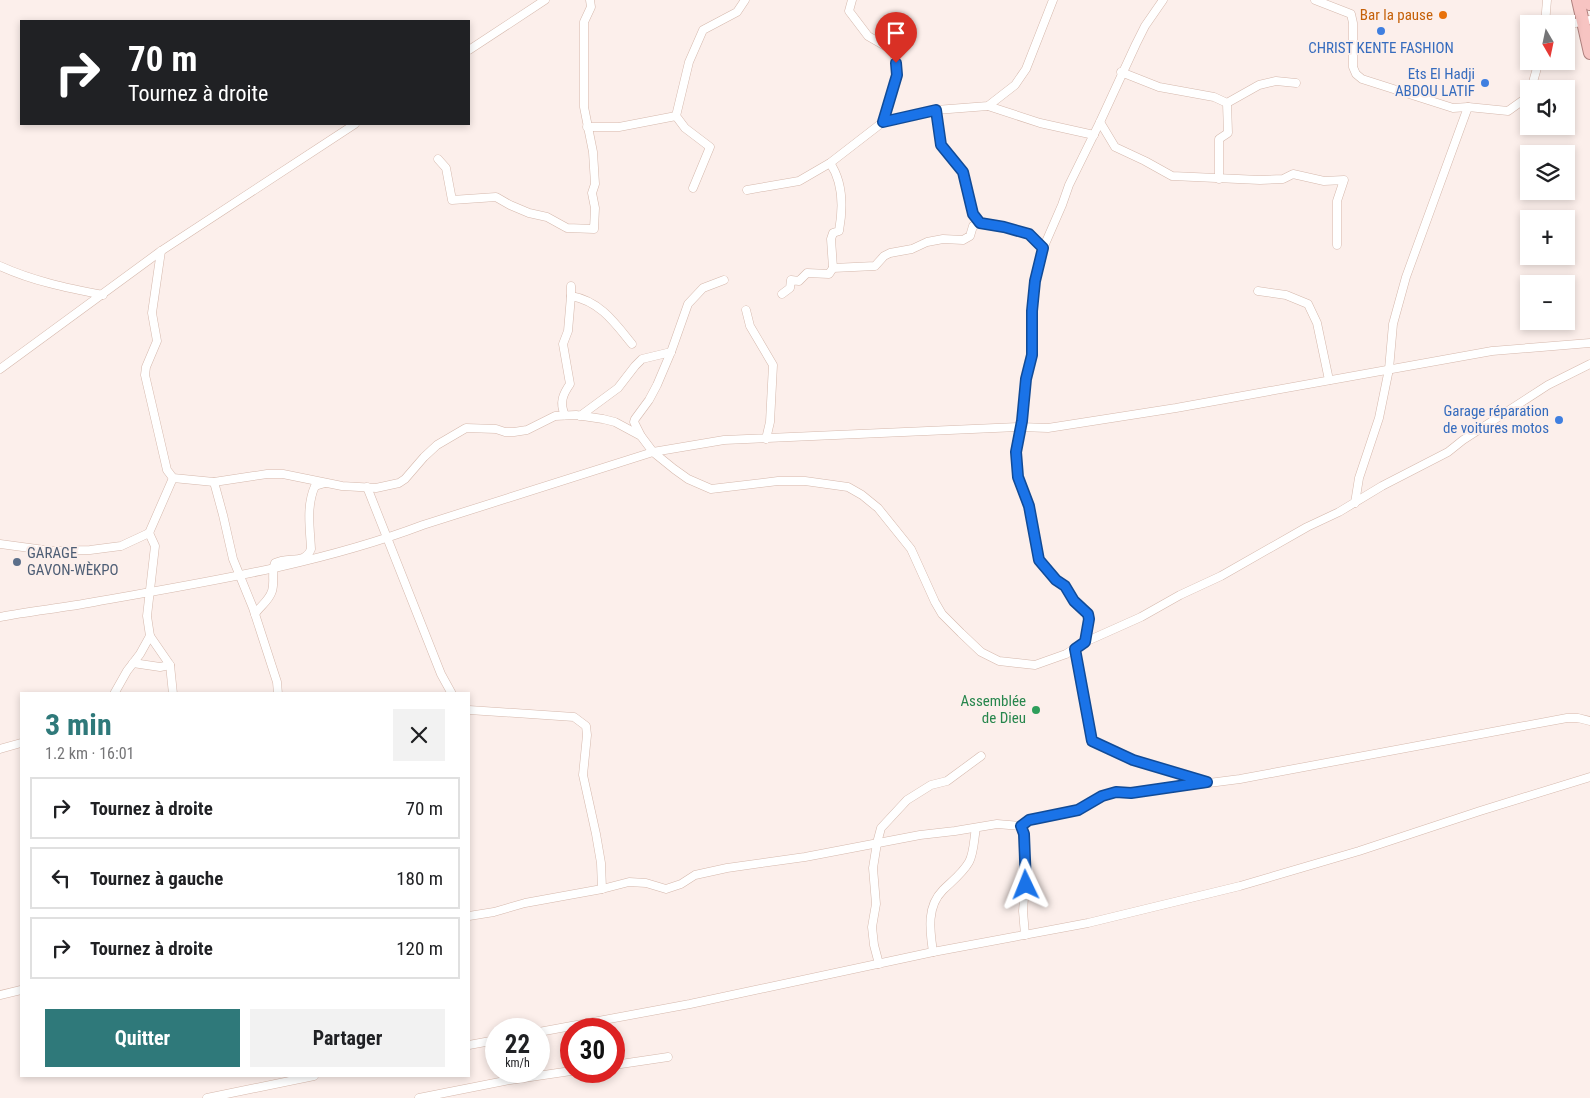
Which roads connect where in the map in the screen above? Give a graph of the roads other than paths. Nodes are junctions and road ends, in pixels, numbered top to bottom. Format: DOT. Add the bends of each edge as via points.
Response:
graph roads {
  1 [pos="545,0"];
  2 [pos="590,0"];
  3 [pos="746,0"];
  4 [pos="852,0"];
  5 [pos="1053,0"];
  6 [pos="1163,0"];
  7 [pos="1315,0"];
  8 [pos="1547,0"];
  9 [pos="1578,0"];
  10 [pos="1589,0"];
  11 [pos="1590,4"];
  12 [pos="1546,15"];
  13 [pos="1587,21"];
  14 [pos="470,49"];
  15 [pos="1590,53"];
  16 [pos="1121,72"];
  17 [pos="1296,82"];
  18 [pos="1520,102"];
  19 [pos="1227,103"];
  20 [pos="988,106"];
  21 [pos="1468,107"];
  22 [pos="936,110"];
  23 [pos="676,116"];
  24 [pos="883,122"];
  25 [pos="1100,122"];
  26 [pos="353,125"];
  27 [pos="588,127"];
  28 [pos="1094,135"];
  29 [pos="438,159"];
  30 [pos="830,163"];
  31 [pos="1219,179"];
  32 [pos="693,188"];
  33 [pos="747,190"];
  34 [pos="980,223"];
  35 [pos="1337,245"];
  36 [pos="1043,248"];
  37 [pos="160,251"];
  38 [pos="0,266"];
  39 [pos="833,268"];
  40 [pos="724,280"];
  41 [pos="570,286"];
  42 [pos="1258,291"];
  43 [pos="782,294"];
  44 [pos="103,295"];
  45 [pos="571,296"];
  46 [pos="746,310"];
  47 [pos="1590,343"];
  48 [pos="632,344"];
  49 [pos="671,352"];
  50 [pos="1590,364"];
  51 [pos="0,369"];
  52 [pos="1389,369"];
  53 [pos="1330,380"];
  54 [pos="565,415"];
  55 [pos="580,416"];
  56 [pos="1020,427"];
  57 [pos="641,436"];
  58 [pos="766,438"];
  59 [pos="653,452"];
  60 [pos="172,478"];
  61 [pos="214,482"];
  62 [pos="324,483"];
  63 [pos="366,487"];
  64 [pos="1355,503"];
  65 [pos="149,533"];
  66 [pos="386,539"];
  67 [pos="0,544"];
  68 [pos="273,568"];
  69 [pos="239,576"];
  70 [pos="148,591"];
  71 [pos="255,614"];
  72 [pos="0,617"];
  73 [pos="150,636"];
  74 [pos="1085,642"];
  75 [pos="1075,649"];
  76 [pos="133,663"];
  77 [pos="170,665"];
  78 [pos="115,692"];
  79 [pos="173,692"];
  80 [pos="278,692"];
  81 [pos="451,692"];
  82 [pos="470,710"];
  83 [pos="1590,721"];
  84 [pos="20,743"];
  85 [pos="0,749"];
  86 [pos="981,756"];
  87 [pos="1590,777"];
  88 [pos="1207,782"];
  89 [pos="1021,826"];
  90 [pos="976,828"];
  91 [pos="877,842"];
  92 [pos="602,890"];
  93 [pos="470,916"];
  94 [pos="1026,934"];
  95 [pos="933,952"];
  96 [pos="879,964"];
  97 [pos="20,990"];
  98 [pos="0,995"];
  99 [pos="550,1030"];
  100 [pos="485,1042"];
  101 [pos="470,1046"];
  102 [pos="668,1057"];
  103 [pos="625,1063"];
  104 [pos="560,1073"];
  105 [pos="309,1077"];
  106 [pos="207,1098"];
  107 [pos="419,1098"];
  1 -- 14 [label="street"];
  2 -- 27 [label="street" via="591,7 584,22 584,107"];
  3 -- 23 [label="street" via="737,12 703,30 689,62"];
  4 -- 24 [label="street" via="850,11 868,36 894,51 897,75"];
  5 -- 20 [label="street" via="1026,69 1015,85"];
  6 -- 16 [label="street"];
  7 -- 21 [label="street" via="1351,14 1354,67 1362,79 1453,108"];
  8 -- 12 [label="street"];
  9 -- 13 [label="highway"];
  10 -- 11 [label="highway"];
  13 -- 15 [label="highway"];
  16 -- 19 [label="street" via="1159,87 1205,95"];
  16 -- 25 [label="street"];
  17 -- 19 [label="street" via="1276,81 1259,85"];
  18 -- 21 [label="street" via="1508,111"];
  19 -- 31 [label="street" via="1228,134 1219,139"];
  20 -- 22 [label="street"];
  20 -- 28 [label="street" via="1040,123"];
  21 -- 52 [label="street" via="1406,276 1393,324"];
  22 -- 24 [label="street"];
  22 -- 34 [label="street" via="941,145 963,172 973,214"];
  23 -- 27 [label="street" via="619,127"];
  23 -- 32 [label="street" via="685,128 710,147"];
  24 -- 30 [label="street"];
  25 -- 28 [label="street"];
  25 -- 31 [label="street" via="1115,147 1172,176"];
  26 -- 37 [label="street"];
  27 -- 29 [label="street" via="595,184 592,193 594,228 567,228 496,196 452,200 446,168"];
  28 -- 36 [label="street"];
  30 -- 33 [label="street" via="799,181"];
  30 -- 39 [label="street" via="839,180 841,199 839,231 831,239"];
  31 -- 35 [label="street" via="1283,179 1293,174 1324,181 1344,180 1337,201"];
  34 -- 36 [label="street" via="1029,234"];
  34 -- 39 [label="street" via="973,226 970,236 963,240 927,242 884,256 875,266"];
  36 -- 56 [label="street" via="1035,281 1032,355"];
  37 -- 44 [label="street"];
  37 -- 60 [label="street" via="152,313 157,341 145,375 167,470"];
  38 -- 44 [label="street" via="58,286"];
  39 -- 43 [label="street" via="829,274 807,273 800,281 791,280 790,288"];
  40 -- 49 [label="street" via="704,288 688,304"];
  41 -- 45 [label="street"];
  42 -- 53 [label="street" via="1286,295 1308,304 1318,323"];
  44 -- 51 [label="street"];
  45 -- 48 [label="street" via="584,298 600,307"];
  45 -- 54 [label="street" via="568,331 563,344 570,384 564,394 562,408"];
  46 -- 58 [label="street" via="750,326 773,365"];
  47 -- 52 [label="street" via="1492,351"];
  49 -- 55 [label="street" via="642,359 618,388"];
  49 -- 57 [label="street" via="651,396 634,419"];
  50 -- 64 [label="street" via="1548,385 1448,452"];
  52 -- 53 [label="street"];
  52 -- 64 [label="street"];
  53 -- 56 [label="street" via="1048,428"];
  54 -- 55 [label="street"];
  54 -- 63 [label="street" via="521,432 466,428 437,445 400,483"];
  55 -- 57 [label="street" via="614,422"];
  56 -- 58 [label="street"];
  56 -- 74 [label="street" via="1016,452 1018,477 1029,506 1039,560 1088,614"];
  57 -- 59 [label="street"];
  58 -- 59 [label="street" via="724,440"];
  59 -- 66 [label="street"];
  59 -- 75 [label="street" via="688,478 711,489 805,481 848,488 873,503 906,542 942,614 982,652 999,661 1035,665"];
  60 -- 61 [label="street"];
  60 -- 65 [label="street"];
  61 -- 62 [label="street" via="276,474"];
  61 -- 69 [label="street"];
  62 -- 63 [label="street"];
  62 -- 68 [label="street" via="315,486 309,505 309,555 279,561"];
  63 -- 66 [label="street"];
  64 -- 74 [label="street" via="1221,576"];
  65 -- 67 [label="street" via="121,546 90,550 52,551"];
  65 -- 70 [label="street" via="155,546"];
  66 -- 68 [label="street"];
  66 -- 81 [label="street" via="440,674"];
  68 -- 69 [label="street"];
  68 -- 71 [label="street" via="272,590"];
  69 -- 70 [label="street"];
  69 -- 71 [label="street"];
  70 -- 72 [label="street"];
  70 -- 73 [label="street" via="146,616"];
  71 -- 80 [label="street"];
  73 -- 76 [label="street"];
  73 -- 77 [label="street"];
  74 -- 75 [label="street"];
  75 -- 88 [label="street" via="1092,741 1133,760"];
  76 -- 77 [label="street" via="160,667"];
  76 -- 78 [label="street"];
  77 -- 79 [label="street"];
  82 -- 92 [label="street" via="574,717 586,726 583,775 601,864"];
  83 -- 88 [label="street" via="1567,718 1240,779"];
  84 -- 85 [label="street"];
  86 -- 91 [label="street" via="947,781 931,785 907,800 882,828"];
  87 -- 94 [label="street" via="1271,878 1088,923"];
  88 -- 89 [label="street" via="1131,793 1116,792 1078,810 1029,820"];
  89 -- 90 [label="street" via="997,824"];
  89 -- 94 [label="street" via="1026,871 1023,911"];
  90 -- 91 [label="street"];
  90 -- 95 [label="street" via="970,860 932,906 930,933"];
  91 -- 92 [label="street" via="727,868 695,876 666,889 629,882"];
  91 -- 96 [label="street" via="873,868 876,904 872,927"];
  92 -- 93 [label="street"];
  94 -- 95 [label="street"];
  95 -- 96 [label="street"];
  96 -- 99 [label="street"];
  97 -- 98 [label="street"];
  100 -- 101 [label="street"];
  102 -- 103 [label="street"];
  104 -- 107 [label="street"];
  105 -- 106 [label="street"];
}
